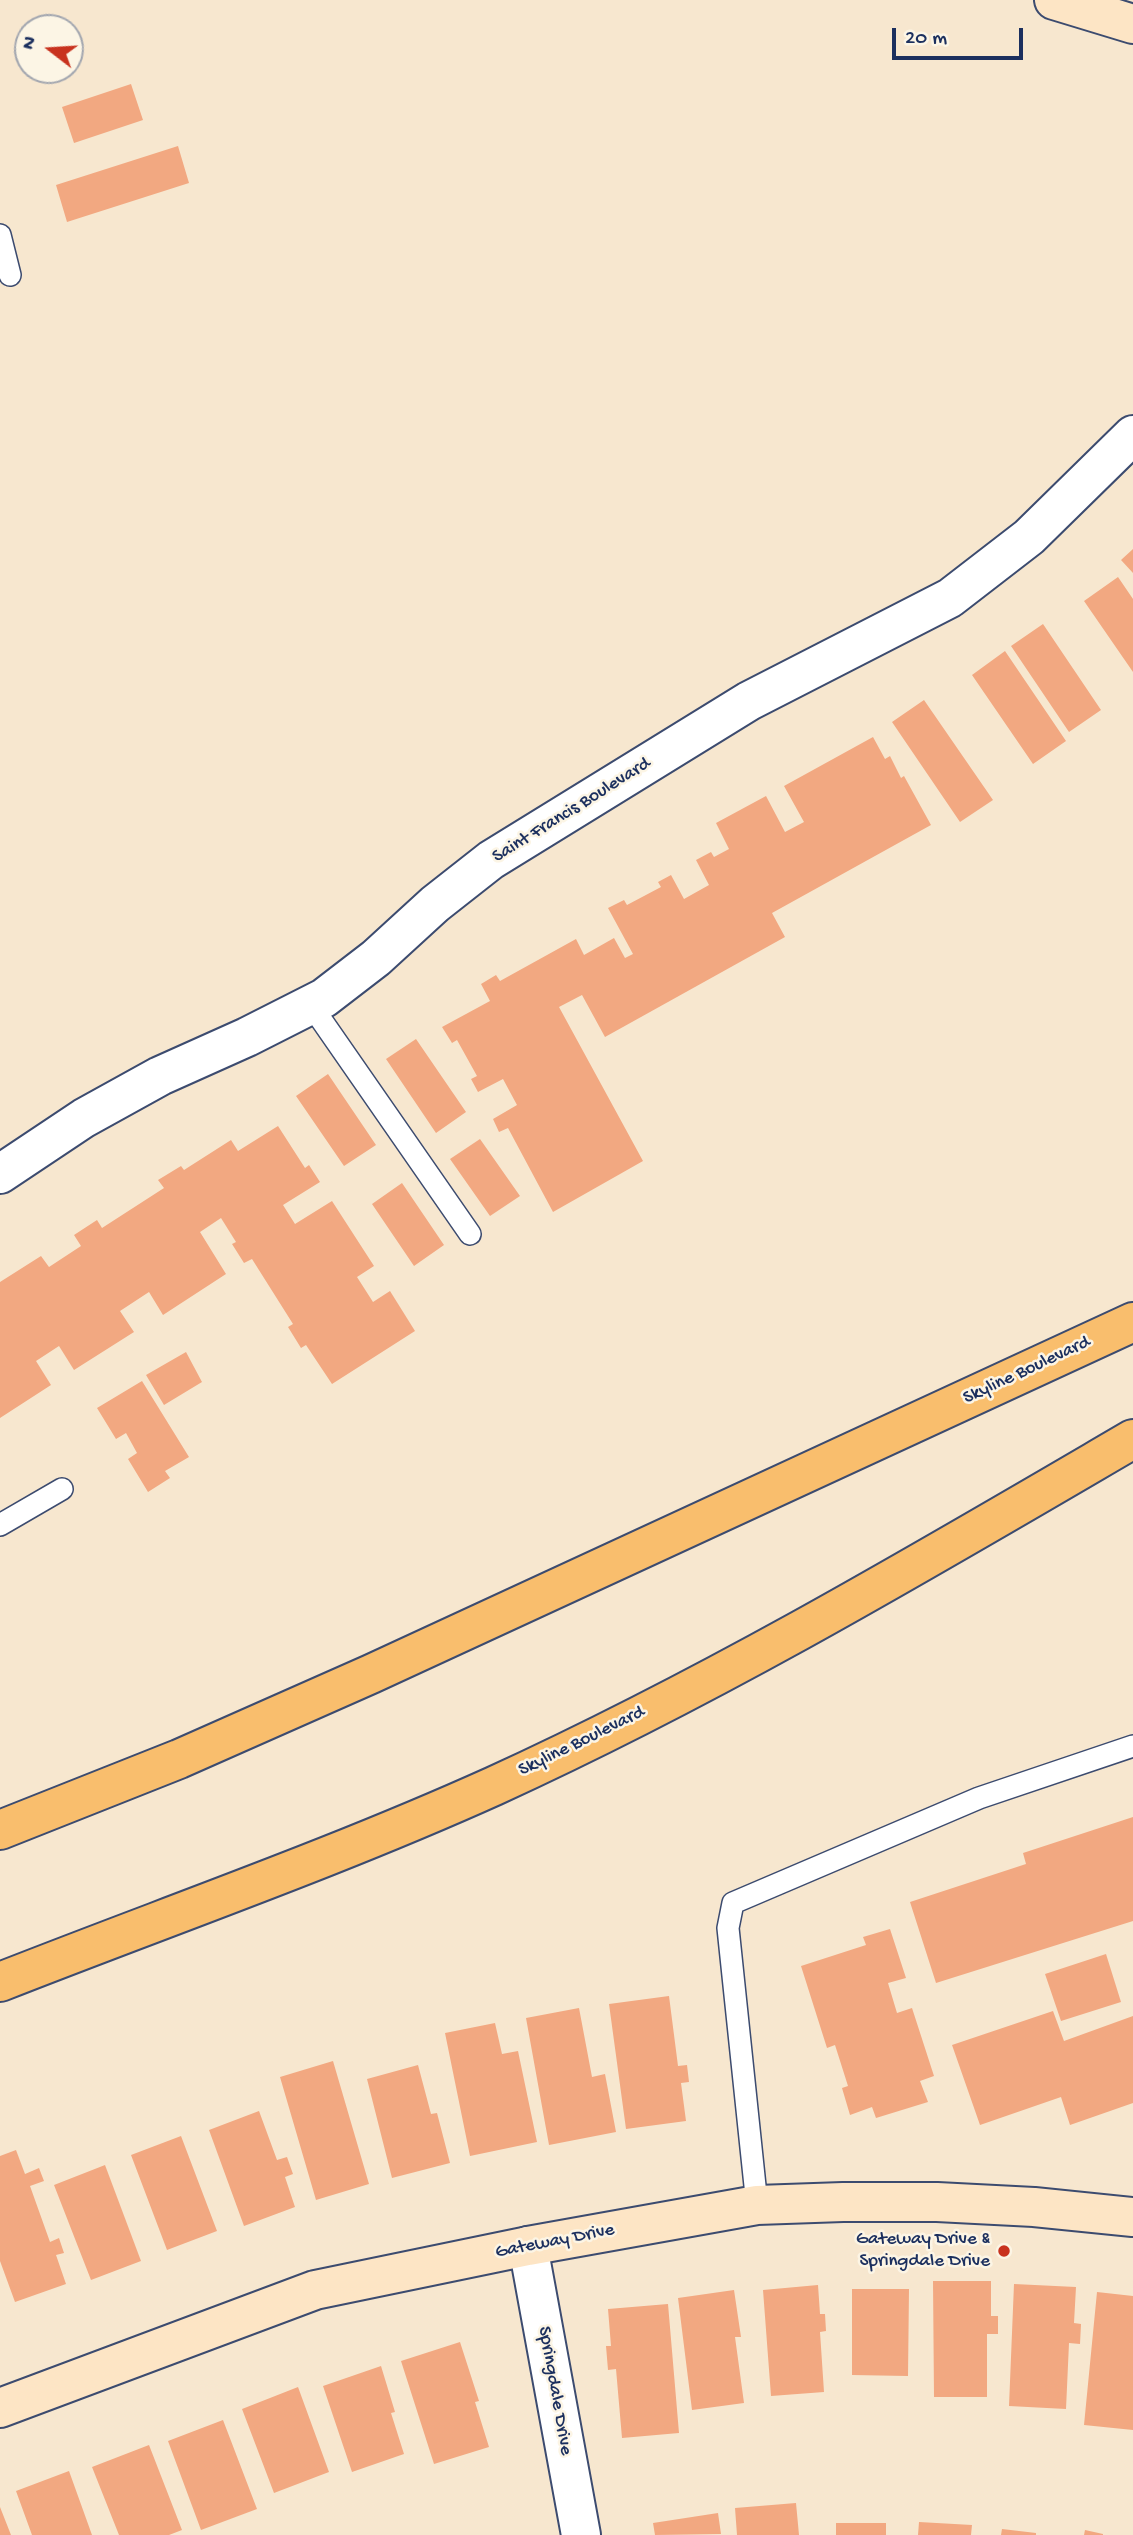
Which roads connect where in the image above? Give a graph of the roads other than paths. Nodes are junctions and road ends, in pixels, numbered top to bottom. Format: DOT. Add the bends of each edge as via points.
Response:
graph roads {
  1 [pos="1054,0"];
  2 [pos="1133,24"];
  3 [pos="0,235"];
  4 [pos="10,275"];
  5 [pos="1133,435"];
  6 [pos="311,1005"];
  7 [pos="0,1174"];
  8 [pos="471,1234"];
  9 [pos="1133,1322"];
  10 [pos="1133,1439"];
  11 [pos="62,1489"];
  12 [pos="0,1525"];
  13 [pos="1133,1746"];
  14 [pos="0,1830"];
  15 [pos="0,1982"];
  16 [pos="757,2206"];
  17 [pos="1133,2217"];
  18 [pos="528,2246"];
  19 [pos="0,2408"];
  20 [pos="581,2535"];
  1 -- 2 [label="street"];
  3 -- 4 [label="lane"];
  5 -- 6 [label="street, Saint Francis Boulevard" via="1029,537 950,598 749,701 491,860 376,958"];
  6 -- 7 [label="street, Saint Francis Boulevard" via="160,1076 84,1118"];
  6 -- 8 [label="lane"];
  9 -- 14 [label="main road, Skyline Boulevard" via="371,1674 179,1759"];
  10 -- 15 [label="main road, Skyline Boulevard" via="814,1624 506,1779 345,1849"];
  11 -- 12 [label="lane"];
  13 -- 16 [label="lane" via="979,1798 733,1903 728,1928"];
  16 -- 17 [label="street, Gateway Drive" via="937,2202"];
  16 -- 18 [label="street, Gateway Drive"];
  18 -- 19 [label="street, Gateway Drive" via="315,2290"];
  18 -- 20 [label="street, Springdale Drive"];
}
